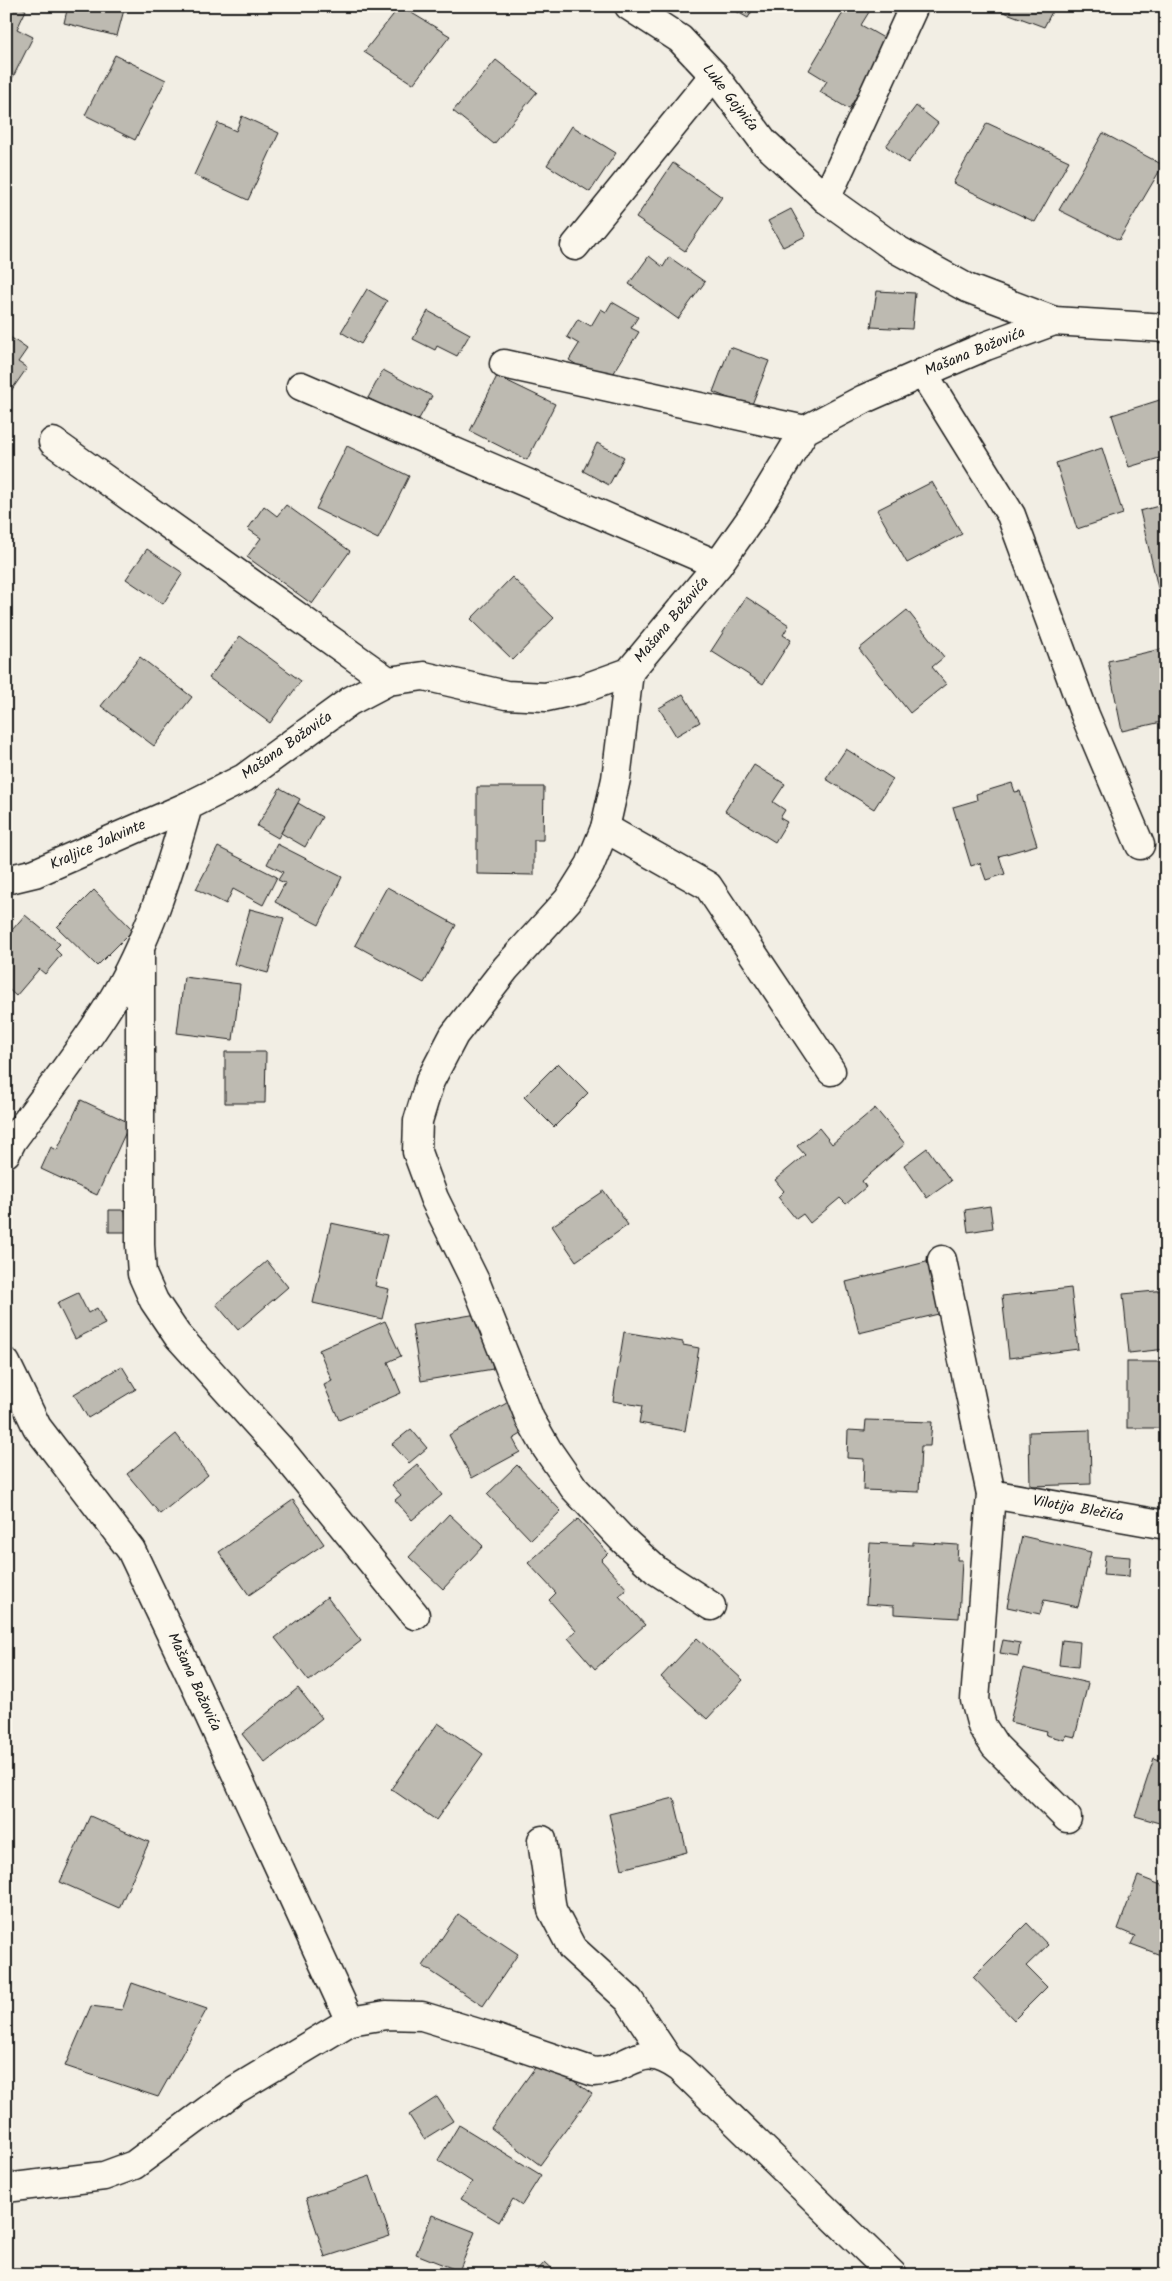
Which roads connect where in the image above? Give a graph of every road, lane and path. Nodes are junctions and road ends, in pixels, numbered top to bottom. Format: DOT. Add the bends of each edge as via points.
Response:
graph roads {
  1 [pos="629,6"];
  2 [pos="914,6"];
  3 [pos="714,75"];
  4 [pos="826,199"];
  5 [pos="575,246"];
  6 [pos="1054,321"];
  7 [pos="1166,328"];
  8 [pos="504,364"];
  9 [pos="923,373"];
  10 [pos="301,386"];
  11 [pos="805,430"];
  12 [pos="52,442"];
  13 [pos="718,565"];
  14 [pos="629,672"];
  15 [pos="388,681"];
  16 [pos="188,806"];
  17 [pos="605,828"];
  18 [pos="1140,844"];
  19 [pos="6,880"];
  20 [pos="140,944"];
  21 [pos="831,1070"];
  22 [pos="6,1153"];
  23 [pos="942,1260"];
  24 [pos="6,1363"];
  25 [pos="991,1494"];
  26 [pos="1166,1525"];
  27 [pos="711,1606"];
  28 [pos="415,1615"];
  29 [pos="1067,1818"];
  30 [pos="542,1840"];
  31 [pos="350,2021"];
  32 [pos="670,2060"];
  33 [pos="6,2188"];
  34 [pos="893,2275"];
  1 -- 3 [label="street, Luke Gojnića" via="680,39"];
  2 -- 4 [label="street"];
  3 -- 4 [label="street, Luke Gojnića" via="764,142"];
  3 -- 5 [label="street"];
  4 -- 6 [label="street, Luke Gojnića" via="896,249 967,288"];
  6 -- 7 [label="street, Mašana Božovića"];
  6 -- 9 [label="street, Mašana Božovića"];
  8 -- 11 [label="street"];
  9 -- 11 [label="street, Mašana Božovića"];
  9 -- 18 [label="street" via="1012,515 1085,715"];
  10 -- 13 [label="street"];
  11 -- 13 [label="street, Mašana Božovića" via="754,514"];
  12 -- 15 [label="street"];
  13 -- 14 [label="street, Mašana Božovića"];
  14 -- 15 [label="street, Mašana Božovića" via="582,689 546,697 506,695 424,676"];
  14 -- 17 [label="street" via="616,780"];
  15 -- 16 [label="street, Mašana Božovića" via="350,701 244,778"];
  16 -- 19 [label="street, Kraljice Jakvinte" via="35,873"];
  16 -- 20 [label="street" via="170,870"];
  17 -- 21 [label="street" via="708,886"];
  17 -- 27 [label="street" via="590,865 568,900 506,968 454,1035 430,1080 418,1121 417,1152 434,1198 476,1281 530,1419 547,1449 574,1488 621,1538 657,1571"];
  20 -- 22 [label="street" via="110,1003"];
  20 -- 28 [label="street" via="142,1274 154,1301 177,1335 281,1450"];
  23 -- 25 [label="street"];
  24 -- 31 [label="street, Mašana Božovića" via="37,1427 131,1550"];
  25 -- 26 [label="street, Vilotija Blečića"];
  25 -- 29 [label="street" via="975,1700 982,1726 995,1746"];
  30 -- 32 [label="street" via="552,1910 572,1948 629,2000"];
  31 -- 32 [label="street" via="386,2015 422,2016 594,2072 608,2072 636,2056 653,2055"];
  31 -- 33 [label="street" via="235,2090 134,2165 104,2176"];
  32 -- 34 [label="street"];
}
